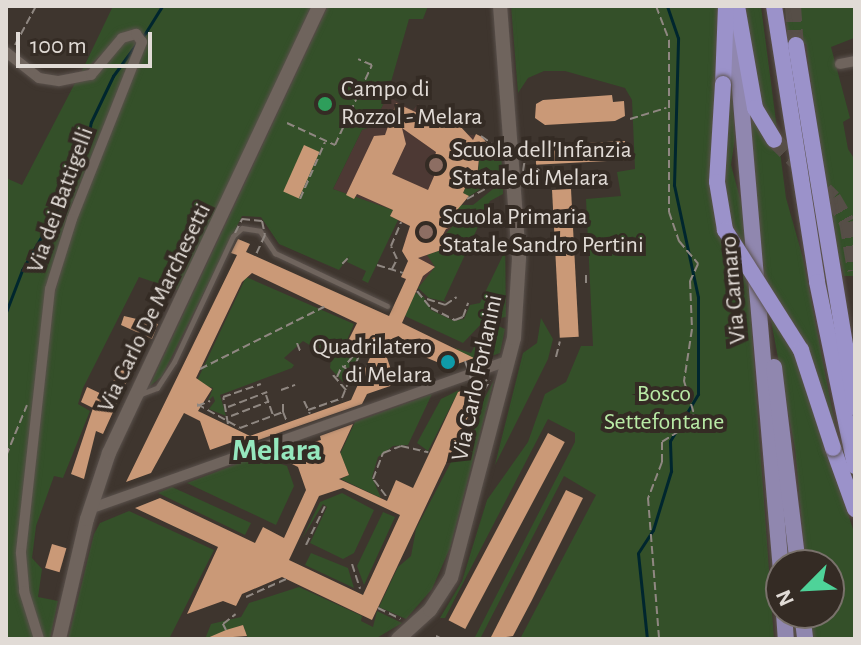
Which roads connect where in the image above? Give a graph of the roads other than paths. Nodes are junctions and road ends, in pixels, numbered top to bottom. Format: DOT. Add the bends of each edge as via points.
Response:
graph roads {
  1 [pos="319,6"];
  2 [pos="500,6"];
  3 [pos="726,6"];
  4 [pos="735,6"];
  5 [pos="774,6"];
  6 [pos="796,45"];
  7 [pos="6,52"];
  8 [pos="855,61"];
  9 [pos="840,64"];
  10 [pos="774,140"];
  11 [pos="759,303"];
  12 [pos="387,306"];
  13 [pos="835,344"];
  14 [pos="509,360"];
  15 [pos="137,392"];
  16 [pos="855,407"];
  17 [pos="773,465"];
  18 [pos="855,466"];
  19 [pos="791,489"];
  20 [pos="89,509"];
  21 [pos="855,509"];
  22 [pos="779,549"];
  23 [pos="797,549"];
  24 [pos="39,639"];
  25 [pos="59,639"];
  26 [pos="398,639"];
  1 -- 15 [label="main road, Via Carlo De Marchesetti" via="223,219"];
  2 -- 14 [label="main road, Via Carlo Forlanini" via="519,258"];
  3 -- 21 [label="highway, bridge" via="717,182 725,230 801,350"];
  4 -- 10 [label="highway" via="755,108"];
  4 -- 11 [label="main road, Via Carnaro"];
  5 -- 13 [label="highway"];
  6 -- 13 [label="highway"];
  7 -- 24 [label="street, Via dei Battigelli" via="39,78 59,81 91,75 122,38 136,34 142,42 52,279 21,553 24,591"];
  8 -- 9 [label="street"];
  11 -- 17 [label="main road, Via Carnaro"];
  11 -- 19 [label="main road"];
  12 -- 15 [label="lane" via="275,253 260,231 242,228 174,362 157,388"];
  13 -- 16 [label="highway"];
  13 -- 18 [label="highway"];
  14 -- 20 [label="street"];
  14 -- 26 [label="main road, Via Carlo Forlanini" via="451,578 430,610"];
  15 -- 20 [label="main road, Via Carlo De Marchesetti"];
  17 -- 19 [label="main road"];
  17 -- 22 [label="main road, Via Carnaro"];
  19 -- 23 [label="main road"];
  20 -- 25 [label="main road, Via Carlo De Marchesetti"];
}
